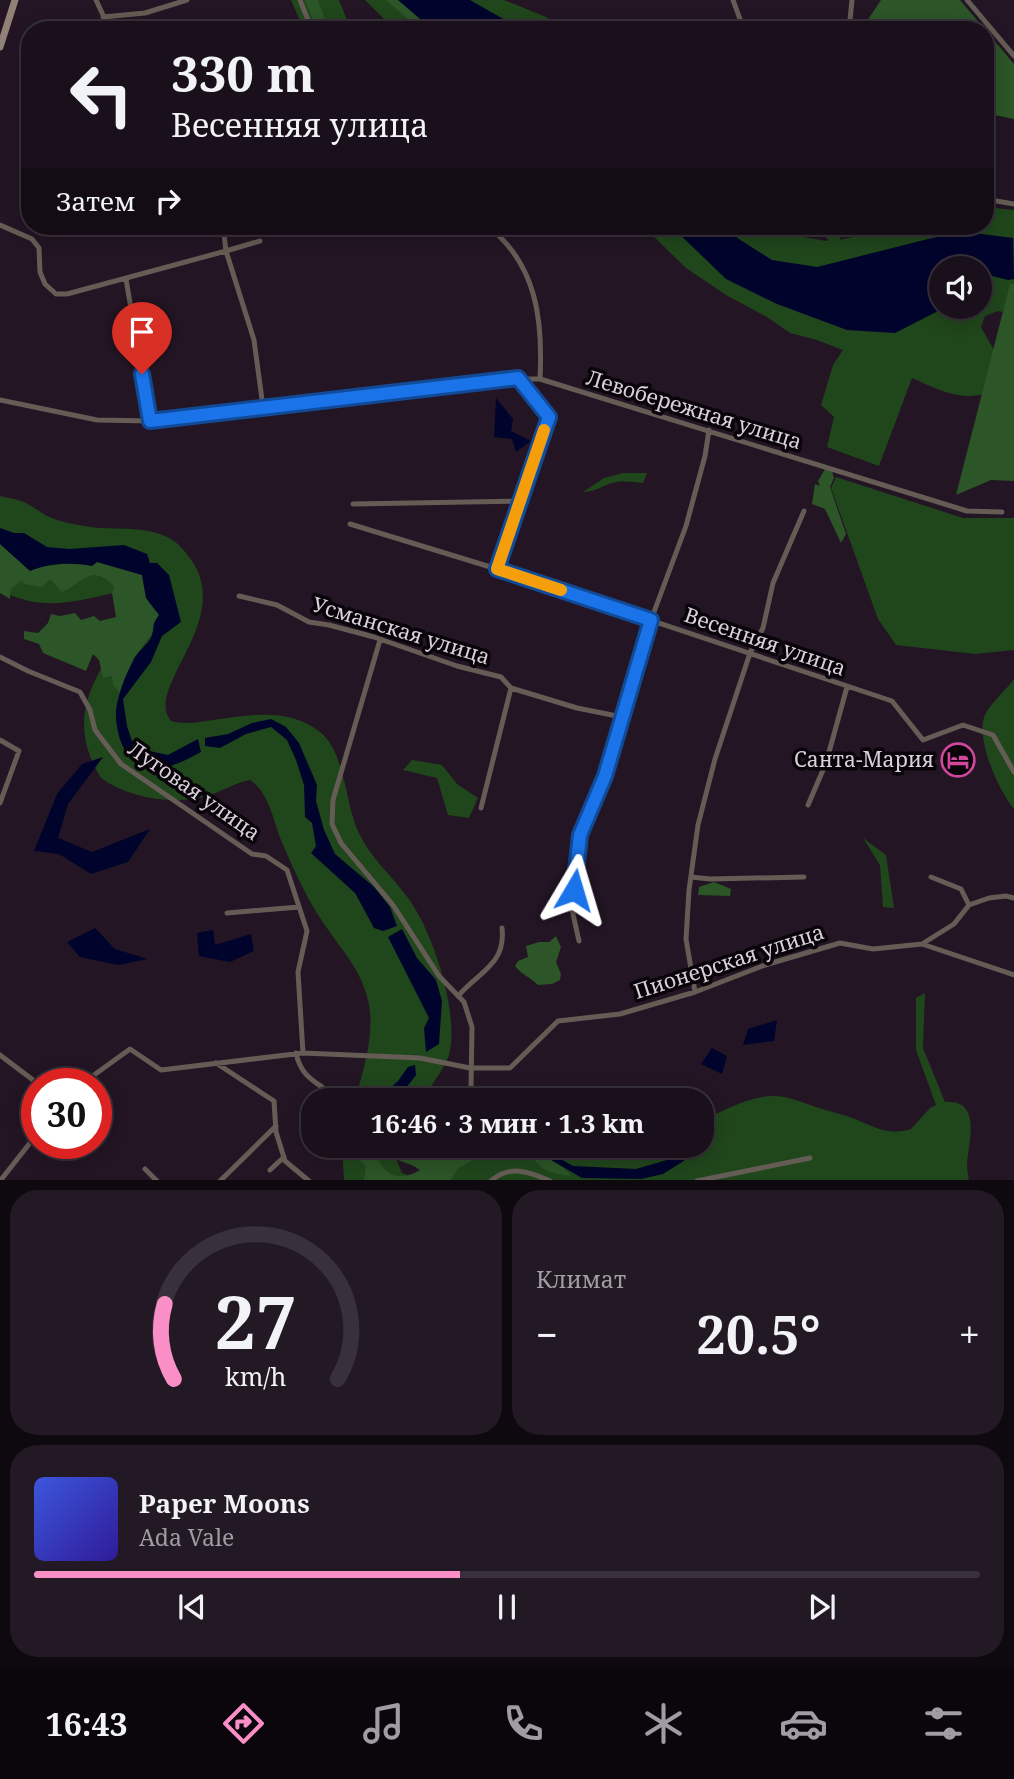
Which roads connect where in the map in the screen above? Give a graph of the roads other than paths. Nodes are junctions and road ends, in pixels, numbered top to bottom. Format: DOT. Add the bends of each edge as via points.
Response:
graph roads {
  1 [pos="15,0"];
  2 [pos="96,0"];
  3 [pos="187,0"];
  4 [pos="300,0"];
  5 [pos="733,0"];
  6 [pos="852,0"];
  7 [pos="967,0"];
  8 [pos="103,17"];
  9 [pos="105,21"];
  10 [pos="308,21"];
  11 [pos="741,21"];
  12 [pos="850,21"];
  13 [pos="985,21"];
  14 [pos="994,32"];
  15 [pos="0,46"];
  16 [pos="1014,56"];
  17 [pos="994,201"];
  18 [pos="1014,204"];
  19 [pos="0,225"];
  20 [pos="21,234"];
  21 [pos="23,235"];
  22 [pos="224,235"];
  23 [pos="497,235"];
  24 [pos="260,241"];
  25 [pos="226,251"];
  26 [pos="126,279"];
  27 [pos="518,378"];
  28 [pos="540,379"];
  29 [pos="0,400"];
  30 [pos="263,408"];
  31 [pos="150,421"];
  32 [pos="709,430"];
  33 [pos="520,501"];
  34 [pos="353,504"];
  35 [pos="804,511"];
  36 [pos="1002,512"];
  37 [pos="350,524"];
  38 [pos="497,569"];
  39 [pos="239,596"];
  40 [pos="651,620"];
  41 [pos="380,640"];
  42 [pos="750,653"];
  43 [pos="0,657"];
  44 [pos="847,687"];
  45 [pos="511,688"];
  46 [pos="622,717"];
  47 [pos="0,740"];
  48 [pos="1014,772"];
  49 [pos="0,803"];
  50 [pos="808,805"];
  51 [pos="481,808"];
  52 [pos="691,877"];
  53 [pos="804,877"];
  54 [pos="931,877"];
  55 [pos="1014,898"];
  56 [pos="969,905"];
  57 [pos="299,907"];
  58 [pos="227,913"];
  59 [pos="502,928"];
  60 [pos="579,941"];
  61 [pos="922,944"];
  62 [pos="1014,975"];
  63 [pos="695,992"];
  64 [pos="458,996"];
  65 [pos="296,1053"];
  66 [pos="303,1053"];
  67 [pos="0,1055"];
  68 [pos="215,1062"];
  69 [pos="104,1068"];
  70 [pos="470,1068"];
  71 [pos="21,1071"];
  72 [pos="322,1088"];
  73 [pos="470,1088"];
  74 [pos="276,1126"];
  75 [pos="21,1154"];
  76 [pos="284,1157"];
  77 [pos="810,1158"];
  78 [pos="145,1169"];
  79 [pos="270,1170"];
  80 [pos="1,1180"];
  81 [pos="156,1180"];
  82 [pos="221,1180"];
  83 [pos="308,1180"];
  84 [pos="492,1180"];
  85 [pos="548,1180"];
  86 [pos="702,1180"];
  1 -- 15 [label="main road"];
  2 -- 8 [label="street"];
  3 -- 8 [label="street" via="145,13"];
  4 -- 10 [label="street"];
  5 -- 11 [label="street"];
  6 -- 12 [label="street"];
  7 -- 13 [label="street"];
  8 -- 9 [label="street"];
  14 -- 16 [label="street"];
  17 -- 18 [label="street"];
  19 -- 20 [label="street"];
  21 -- 26 [label="street" via="39,248 40,272 56,294"];
  22 -- 25 [label="street"];
  23 -- 28 [label="street" via="517,254 532,287 542,341"];
  24 -- 25 [label="street"];
  25 -- 26 [label="street"];
  25 -- 30 [label="street" via="254,340"];
  26 -- 31 [label="street"];
  27 -- 28 [label="street, Левобережная улица"];
  27 -- 30 [label="street, Левобережная улица"];
  27 -- 33 [label="street" via="549,417"];
  28 -- 32 [label="street, Левобережная улица"];
  29 -- 31 [label="street, Левобережная улица" via="97,420"];
  30 -- 31 [label="street, Левобережная улица"];
  32 -- 36 [label="street, Левобережная улица" via="967,511"];
  32 -- 40 [label="street" via="685,526"];
  33 -- 34 [label="street"];
  33 -- 38 [label="street"];
  35 -- 42 [label="street"];
  37 -- 38 [label="street, Весенняя улица"];
  38 -- 40 [label="street, Весенняя улица"];
  39 -- 41 [label="street, Усманская улица" via="277,605 309,622"];
  40 -- 42 [label="street, Весенняя улица"];
  40 -- 46 [label="street"];
  41 -- 45 [label="street, Усманская улица" via="501,677"];
  41 -- 64 [label="street" via="334,800 332,824 341,843 393,905 439,976"];
  42 -- 44 [label="street, Весенняя улица"];
  42 -- 52 [label="street" via="715,759 698,825"];
  43 -- 57 [label="street, Луговая улица" via="80,692 95,730 121,764 252,854 266,856 287,870"];
  44 -- 48 [label="street, Весенняя улица" via="892,701 923,740 963,724 993,735"];
  44 -- 50 [label="street" via="826,763"];
  45 -- 46 [label="street, Усманская улица"];
  45 -- 51 [label="street"];
  46 -- 60 [label="street" via="605,776 580,835 571,905"];
  47 -- 49 [label="street" via="19,751"];
  52 -- 53 [label="street"];
  52 -- 63 [label="street" via="686,939"];
  54 -- 56 [label="street" via="961,889"];
  55 -- 56 [label="street" via="989,898"];
  56 -- 61 [label="street" via="954,924"];
  57 -- 58 [label="street"];
  57 -- 66 [label="street, Луговая улица" via="307,931 298,972"];
  59 -- 64 [label="street" via="500,954"];
  61 -- 62 [label="street, Пионерская улица"];
  61 -- 63 [label="street, Пионерская улица" via="873,948 840,943"];
  63 -- 70 [label="street, Пионерская улица" via="620,1014 558,1021 510,1068"];
  64 -- 70 [label="street" via="472,1027"];
  65 -- 66 [label="street"];
  65 -- 68 [label="street"];
  65 -- 72 [label="street" via="298,1065"];
  66 -- 70 [label="street" via="420,1058"];
  67 -- 71 [label="street"];
  68 -- 69 [label="street" via="161,1070 130,1049"];
  68 -- 74 [label="street" via="274,1101"];
  70 -- 73 [label="street"];
  74 -- 76 [label="street"];
  74 -- 82 [label="street"];
  75 -- 80 [label="street"];
  76 -- 79 [label="street"];
  76 -- 83 [label="street"];
  77 -- 86 [label="street"];
  78 -- 81 [label="street"];
  84 -- 85 [label="street" via="513,1170 530,1171"];
}
